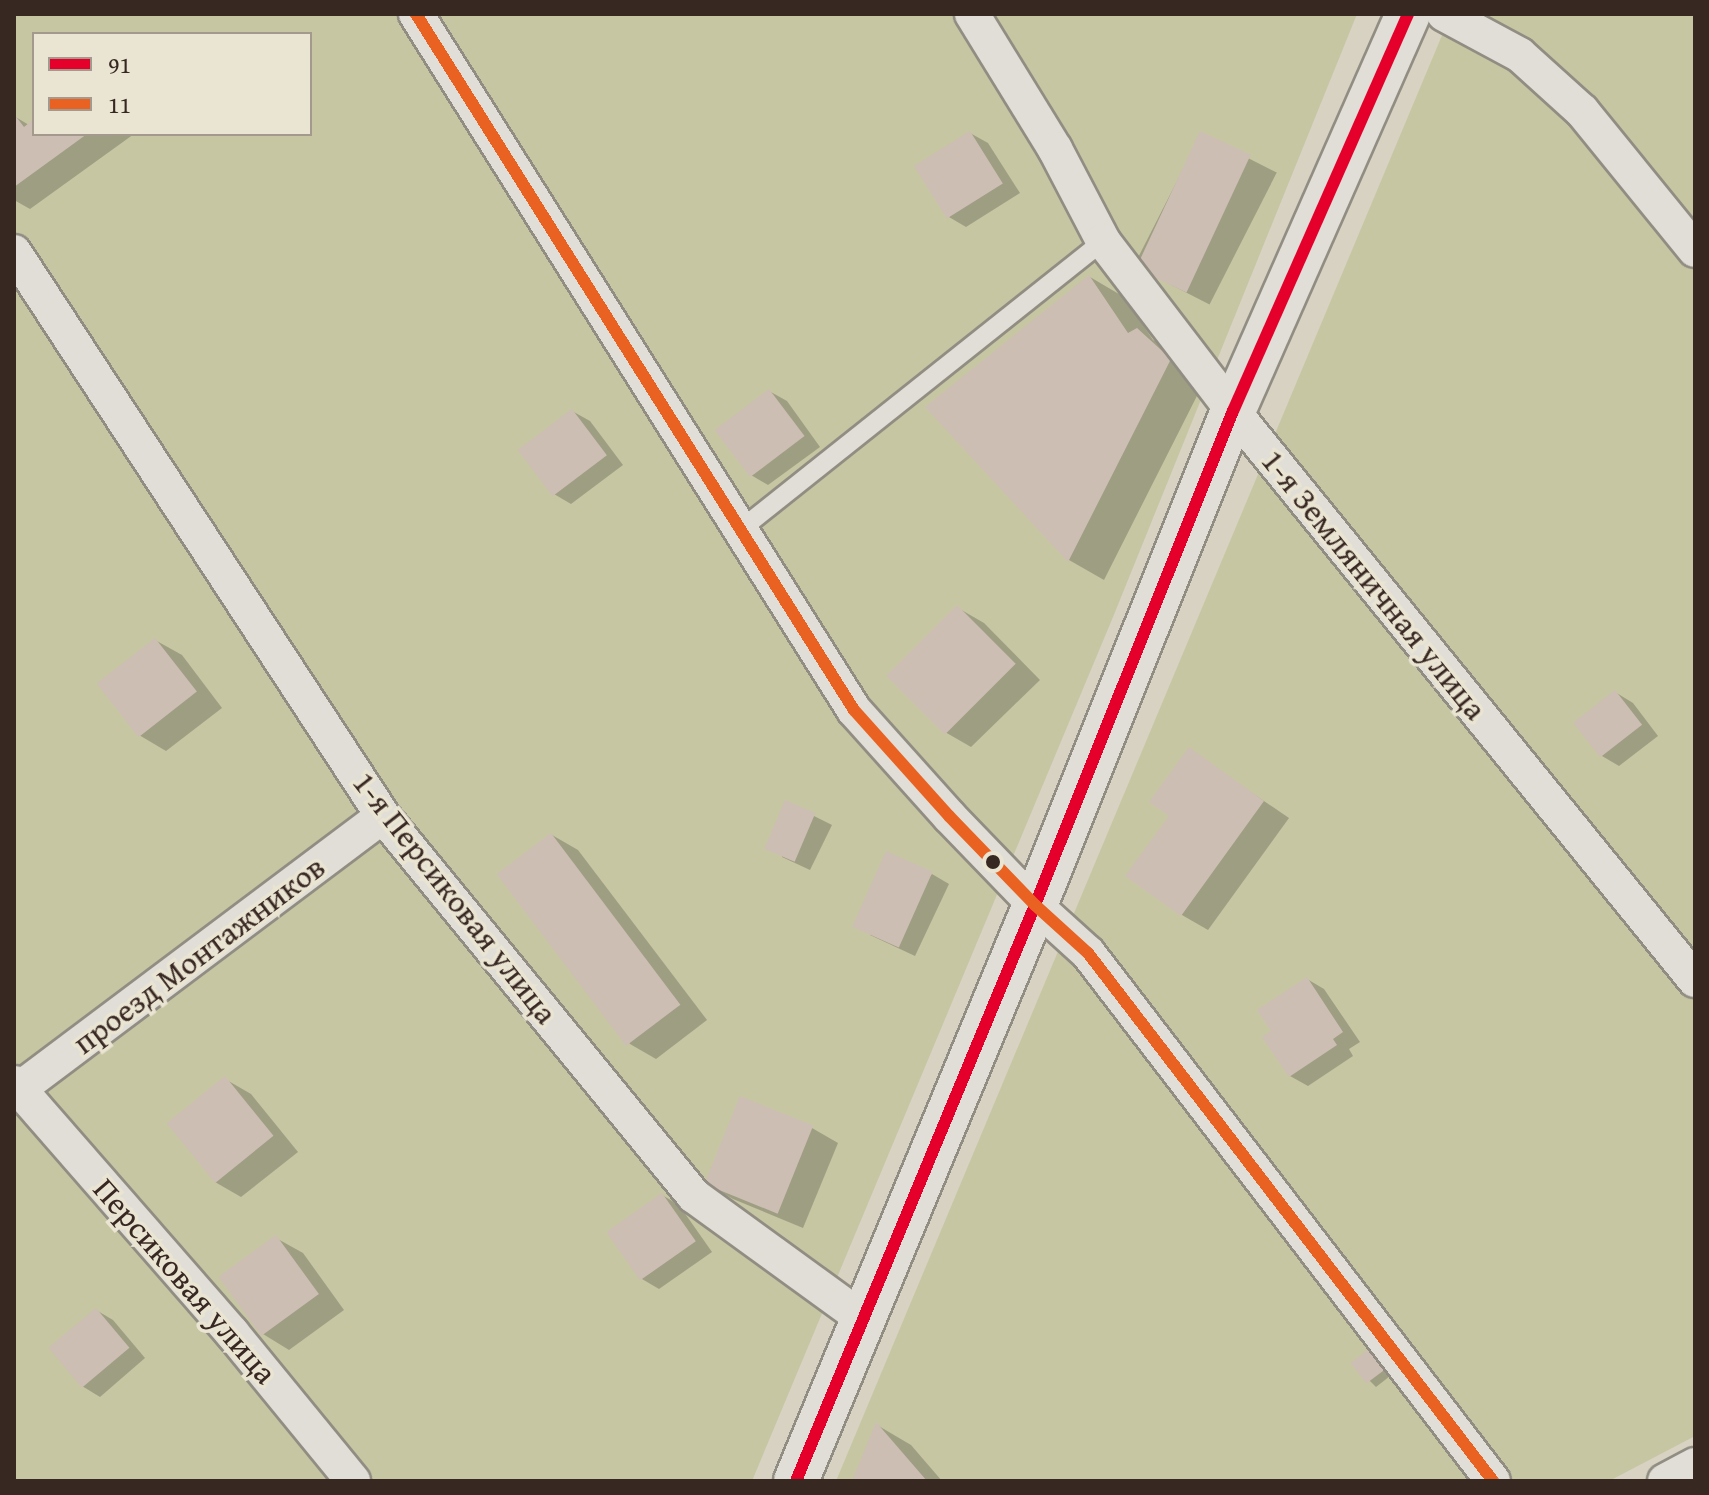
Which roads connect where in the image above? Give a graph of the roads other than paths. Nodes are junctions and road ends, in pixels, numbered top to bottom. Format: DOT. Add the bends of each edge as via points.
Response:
graph roads {
  1 [pos="416,14"];
  2 [pos="972,14"];
  3 [pos="1408,14"];
  4 [pos="1444,14"];
  5 [pos="1103,241"];
  6 [pos="1695,250"];
  7 [pos="14,252"];
  8 [pos="1233,411"];
  9 [pos="740,530"];
  10 [pos="383,816"];
  11 [pos="1035,905"];
  12 [pos="1695,980"];
  13 [pos="15,1089"];
  14 [pos="863,1319"];
  15 [pos="1695,1465"];
  16 [pos="353,1481"];
  17 [pos="796,1481"];
  18 [pos="1493,1481"];
  19 [pos="1665,1481"];
  1 -- 9 [label="street"];
  2 -- 5 [label="street, 1-я Земляничная улица" via="1055,149"];
  3 -- 8 [label="main road"];
  4 -- 6 [label="street" via="1520,55 1582,111"];
  5 -- 8 [label="street, 1-я Земляничная улица"];
  5 -- 9 [label="lane"];
  7 -- 10 [label="street, 1-я Персиковая улица"];
  8 -- 11 [label="main road"];
  8 -- 12 [label="street, 1-я Земляничная улица"];
  9 -- 11 [label="street" via="854,710"];
  10 -- 13 [label="street, проезд Монтажников"];
  10 -- 14 [label="street, 1-я Персиковая улица" via="694,1196"];
  11 -- 14 [label="main road"];
  11 -- 18 [label="street" via="1088,953"];
  13 -- 16 [label="street, Персиковая улица" via="232,1333"];
  14 -- 17 [label="main road"];
  15 -- 19 [label="street"];
}
